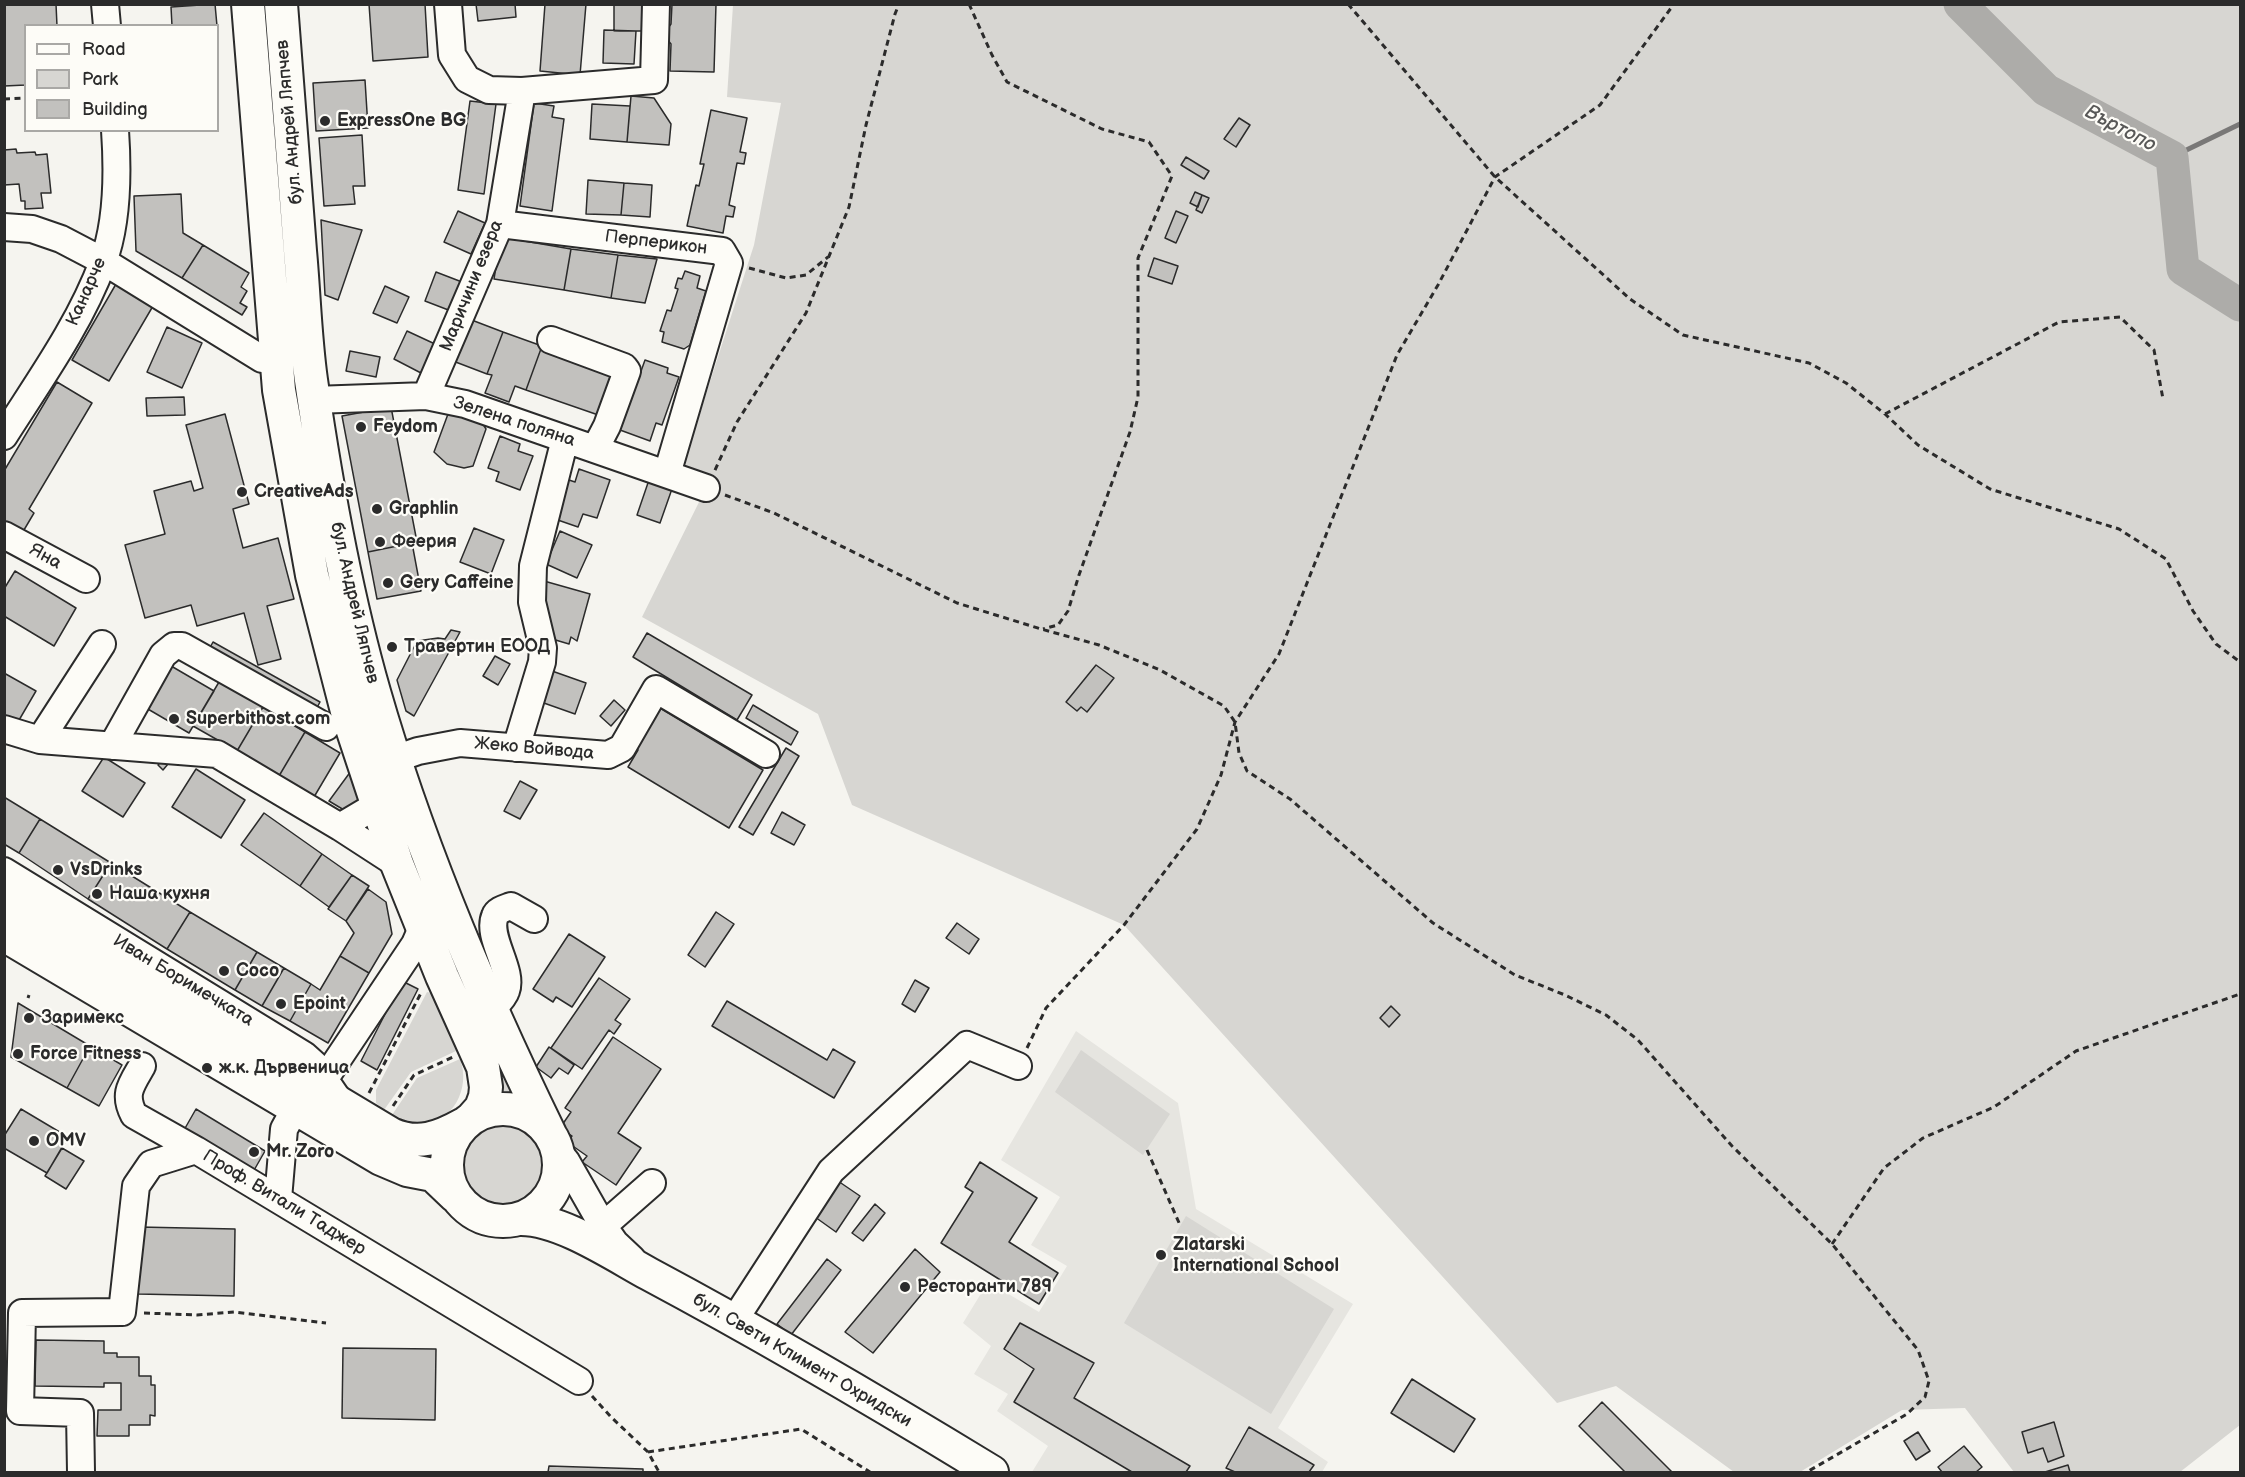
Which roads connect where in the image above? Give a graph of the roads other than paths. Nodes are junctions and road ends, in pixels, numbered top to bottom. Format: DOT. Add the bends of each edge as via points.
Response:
graph roads {
  1 [pos="105,4"];
  2 [pos="248,4"];
  3 [pos="281,4"];
  4 [pos="448,4"];
  5 [pos="656,4"];
  6 [pos="107,24"];
  7 [pos="522,91"];
  8 [pos="115,132"];
  9 [pos="500,224"];
  10 [pos="4,226"];
  11 [pos="104,261"];
  12 [pos="551,340"];
  13 [pos="276,361"];
  14 [pos="426,396"];
  15 [pos="314,400"];
  16 [pos="4,436"];
  17 [pos="566,439"];
  18 [pos="595,449"];
  19 [pos="667,474"];
  20 [pos="706,488"];
  21 [pos="4,536"];
  22 [pos="86,579"];
  23 [pos="102,644"];
  24 [pos="326,727"];
  25 [pos="4,729"];
  26 [pos="40,740"];
  27 [pos="112,746"];
  28 [pos="516,748"];
  29 [pos="766,753"];
  30 [pos="395,759"];
  31 [pos="377,805"];
  32 [pos="340,827"];
  33 [pos="398,864"];
  34 [pos="4,872"];
  35 [pos="534,919"];
  36 [pos="8,926"];
  37 [pos="422,928"];
  38 [pos="491,1010"];
  39 [pos="141,1066"];
  40 [pos="1018,1066"];
  41 [pos="324,1080"];
  42 [pos="358,1100"];
  43 [pos="295,1109"];
  44 [pos="469,1120"];
  45 [pos="858,1121"];
  46 [pos="196,1150"];
  47 [pos="555,1153"];
  48 [pos="831,1171"];
  49 [pos="652,1183"];
  50 [pos="455,1196"];
  51 [pos="278,1199"];
  52 [pos="521,1219"];
  53 [pos="607,1239"];
  54 [pos="735,1319"];
  55 [pos="579,1381"];
  56 [pos="81,1473"];
  57 [pos="992,1473"];
  1 -- 6 [label="street"];
  2 -- 13 [label="main road, бул. Андрей Ляпчев"];
  3 -- 15 [label="main road, бул. Андрей Ляпчев"];
  4 -- 7 [label="street" via="452,55 467,80 489,90"];
  5 -- 7 [label="street" via="654,80"];
  7 -- 9 [label="street, Маричини езера"];
  8 -- 11 [label="street, Канарче" via="113,224"];
  9 -- 14 [label="street, Маричини езера"];
  9 -- 19 [label="street, Перперикон" via="722,251 729,263"];
  10 -- 11 [label="street" via="32,229"];
  11 -- 13 [label="street" via="262,359"];
  11 -- 16 [label="street, Канарче" via="69,333"];
  12 -- 18 [label="street" via="627,371"];
  13 -- 31 [label="main road, бул. Андрей Ляпчев" via="283,422 312,575 349,719"];
  14 -- 15 [label="street, Зелена поляна"];
  14 -- 17 [label="street, Зелена поляна" via="465,404"];
  15 -- 30 [label="main road, бул. Андрей Ляпчев" via="352,605"];
  17 -- 18 [label="street, Зелена поляна"];
  17 -- 28 [label="street" via="532,566 532,602 543,648 542,662"];
  18 -- 19 [label="street, Зелена поляна"];
  19 -- 20 [label="street, Зелена поляна"];
  21 -- 22 [label="street, Яна"];
  23 -- 26 [label="street"];
  24 -- 27 [label="street" via="182,646 174,646 163,655"];
  25 -- 26 [label="street"];
  26 -- 27 [label="street"];
  27 -- 32 [label="street" via="217,754"];
  28 -- 29 [label="street, Жеко Войвода" via="608,755 622,748 656,689"];
  28 -- 30 [label="street, Жеко Войвода" via="460,743"];
  30 -- 38 [label="main road, бул. Андрей Ляпчев" via="441,891"];
  31 -- 32 [label="street"];
  31 -- 33 [label="main road, бул. Андрей Ляпчев"];
  32 -- 33 [label="street"];
  33 -- 37 [label="main road, бул. Андрей Ляпчев"];
  34 -- 41 [label="street, Иван Боримечката" via="304,1055"];
  35 -- 38 [label="street" via="511,906 495,916 494,932 507,981 506,993"];
  36 -- 42 [label="main road"];
  36 -- 43 [label="main road"];
  37 -- 41 [label="street"];
  37 -- 44 [label="main road, бул. Андрей Ляпчев" via="483,1066 484,1097 481,1108"];
  38 -- 47 [label="main road, бул. Андрей Ляпчев"];
  39 -- 46 [label="street" via="129,1090 134,1115"];
  40 -- 48 [label="street" via="967,1045"];
  41 -- 42 [label="street, Иван Боримечката"];
  42 -- 44 [label="main road" via="391,1134 408,1140 430,1140"];
  43 -- 50 [label="main road" via="381,1160 433,1174"];
  43 -- 51 [label="street" via="284,1129"];
  44 -- 47 [label="main road" via="495,1108 520,1111 531,1116"];
  44 -- 50 [label="main road" via="452,1140 447,1161"];
  45 -- 48 [label="street"];
  46 -- 51 [label="street, Проф. Витали Таджер"];
  46 -- 56 [label="street, Проф. Витали Таджер" via="151,1164 136,1186 122,1312 22,1313 20,1411 80,1413"];
  47 -- 52 [label="main road" via="550,1196 534,1213"];
  47 -- 53 [label="main road, бул. Свети Климент Охридски" via="559,1190 567,1211 578,1225"];
  48 -- 54 [label="street"];
  49 -- 53 [label="street"];
  50 -- 52 [label="main road" via="481,1218 495,1222"];
  51 -- 55 [label="street, Проф. Витали Таджер"];
  52 -- 53 [label="main road, бул. Свети Климент Охридски" via="543,1221"];
  53 -- 54 [label="main road, бул. Свети Климент Охридски" via="648,1273"];
  54 -- 57 [label="main road, бул. Свети Климент Охридски"];
}
